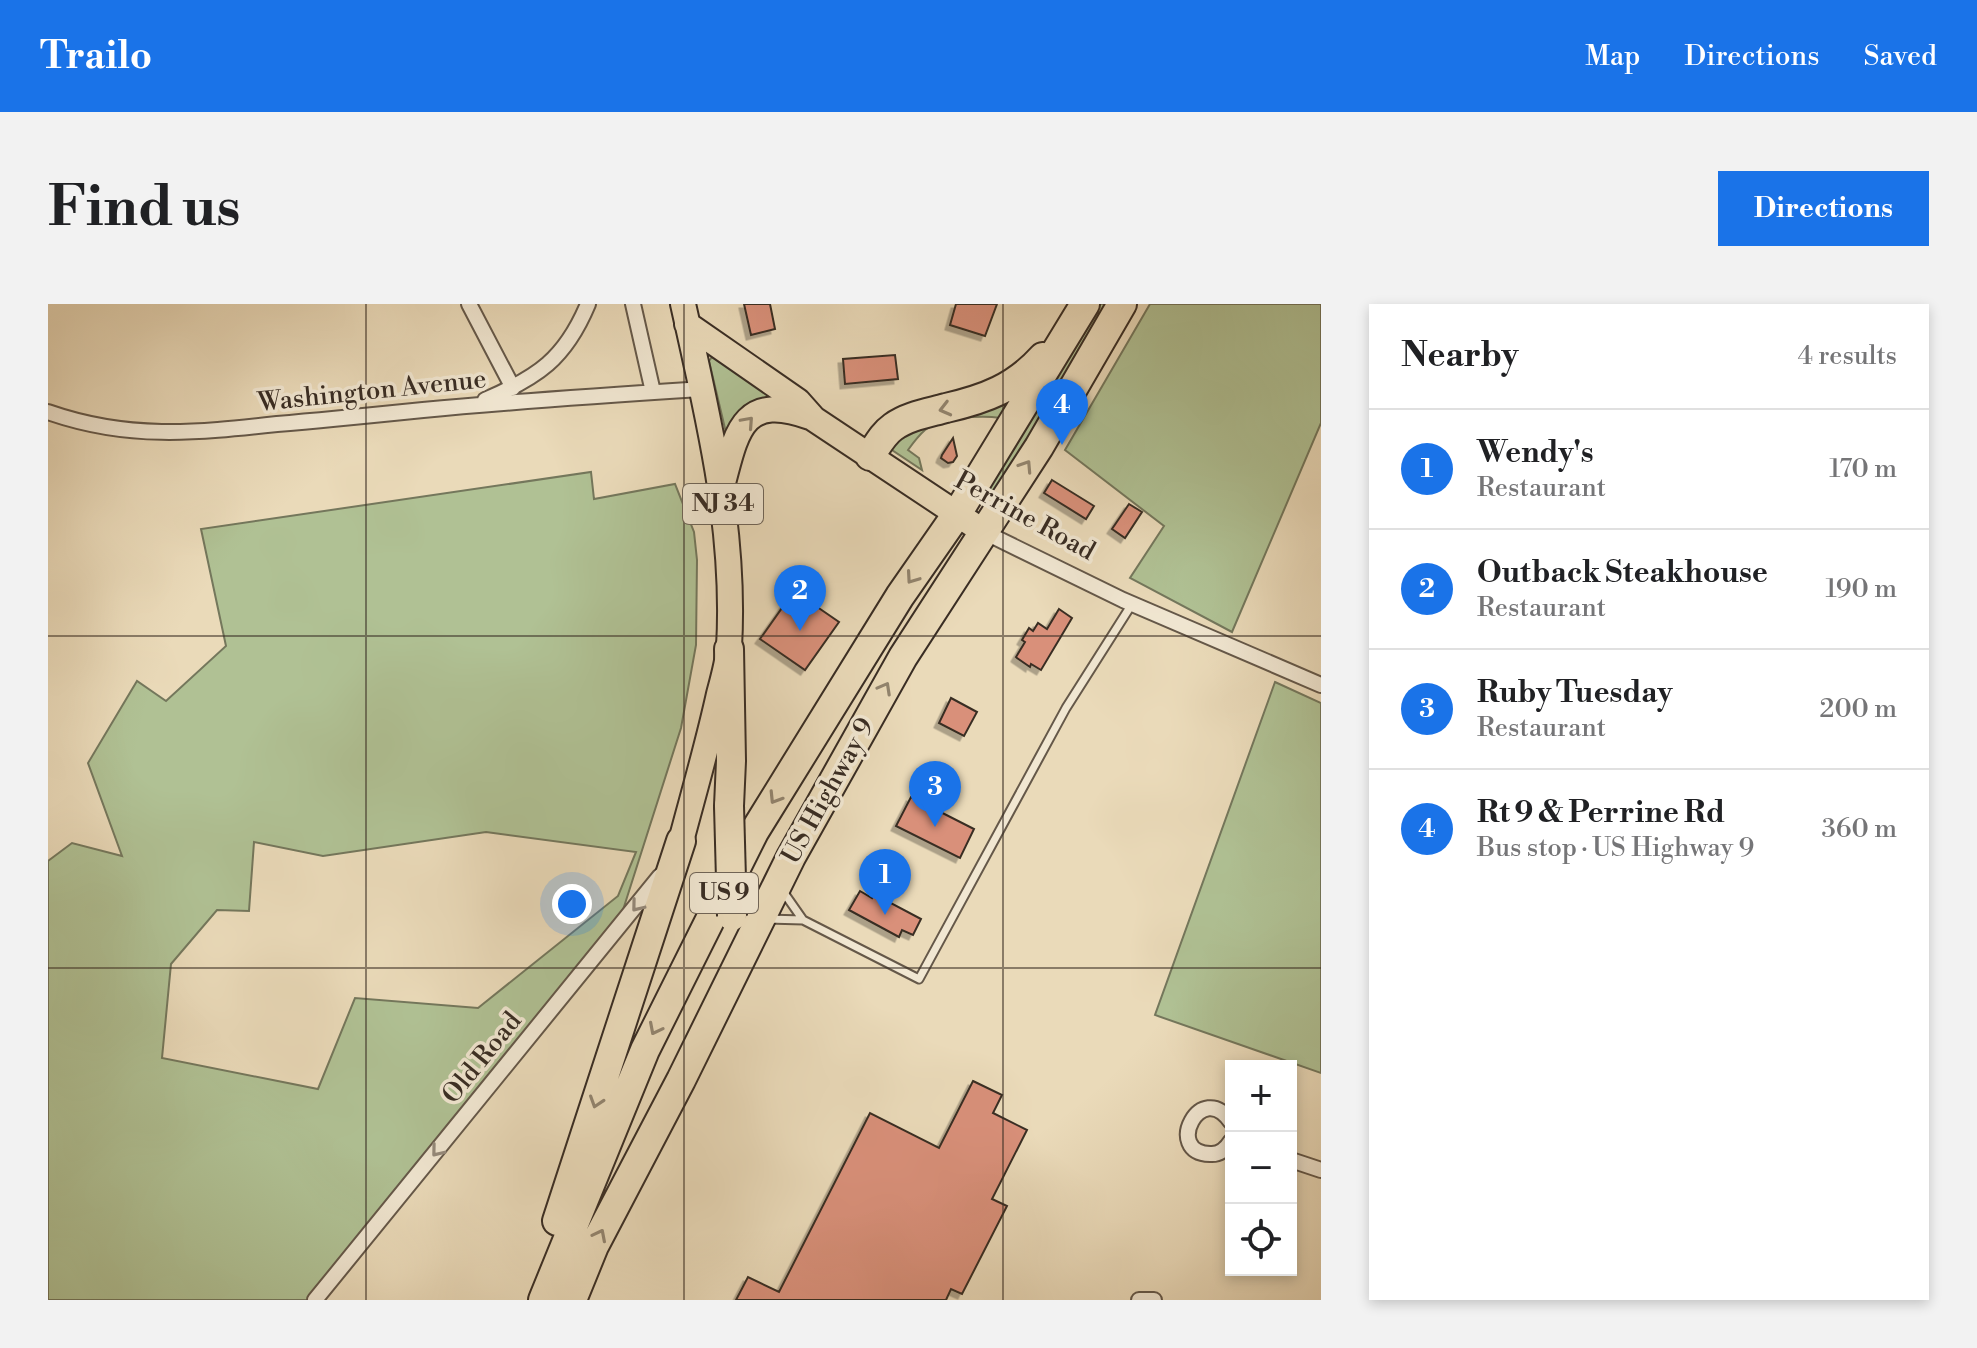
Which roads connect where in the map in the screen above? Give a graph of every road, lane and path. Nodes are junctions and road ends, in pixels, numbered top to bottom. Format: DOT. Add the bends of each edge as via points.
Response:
graph roads {
  1 [pos="469,304"];
  2 [pos="588,304"];
  3 [pos="633,304"];
  4 [pos="1122,304"];
  5 [pos="1080,312"];
  6 [pos="685,314"];
  7 [pos="513,388"];
  8 [pos="702,389"];
  9 [pos="653,392"];
  10 [pos="474,405"];
  11 [pos="48,412"];
  12 [pos="814,419"];
  13 [pos="870,456"];
  14 [pos="721,489"];
  15 [pos="957,514"];
  16 [pos="984,532"];
  17 [pos="1132,604"];
  18 [pos="729,649"];
  19 [pos="1321,685"];
  20 [pos="681,841"];
  21 [pos="777,883"];
  22 [pos="760,918"];
  23 [pos="803,920"];
  24 [pos="681,1080"];
  25 [pos="1225,1115"];
  26 [pos="1225,1148"];
  27 [pos="1297,1162"];
  28 [pos="1321,1170"];
  29 [pos="315,1300"];
  30 [pos="542,1300"];
  31 [pos="572,1300"];
  32 [pos="1139,1300"];
  33 [pos="1154,1300"];
  1 -- 7 [label="street"];
  2 -- 7 [label="street" via="566,345 546,367"];
  3 -- 9 [label="street"];
  16 -- 4 [label="highway, US Highway 9 / US 9, one-way"];
  5 -- 13 [label="highway, one-way" via="1029,373 1005,389 902,421"];
  5 -- 15 [label="highway, US Highway 9 / US 9"];
  6 -- 8 [label="main road, NJ 34"];
  6 -- 12 [label="main road, Perrine Road"];
  7 -- 10 [label="street"];
  8 -- 9 [label="street, Washington Avenue"];
  8 -- 14 [label="main road, NJ 34"];
  9 -- 10 [label="street, Washington Avenue"];
  10 -- 11 [label="street, Washington Avenue" via="165,433 103,427"];
  12 -- 13 [label="main road, Perrine Road"];
  14 -- 12 [label="main road, one-way" via="747,419 772,408"];
  13 -- 15 [label="main road, Perrine Road"];
  14 -- 18 [label="main road, NJ 34"];
  15 -- 16 [label="main road, Perrine Road"];
  15 -- 30 [label="highway, US Highway 9 / US 9, one-way" via="754,832 645,1050"];
  16 -- 17 [label="street, Perrine Road"];
  21 -- 16 [label="highway, US Highway 9 / US 9, one-way" via="903,657"];
  17 -- 19 [label="street, Perrine Road"];
  17 -- 23 [label="lane" via="1066,708 919,979"];
  18 -- 20 [label="main road"];
  18 -- 24 [label="highway, bridge" via="732,916 727,949"];
  20 -- 29 [label="street, Old Road, one-way" via="655,884"];
  20 -- 30 [label="highway, one-way" via="549,1246"];
  21 -- 22 [label="highway, US Highway 9 / US 9"];
  21 -- 23 [label="lane"];
  22 -- 23 [label="lane"];
  22 -- 24 [label="highway, US Highway 9 / US 9"];
  31 -- 24 [label="highway, US Highway 9 / US 9, one-way" via="594,1246"];
  25 -- 26 [label="street" via="1205,1110 1188,1126 1200,1152"];
  27 -- 28 [label="street"];
  32 -- 33 [label="street"];
}
